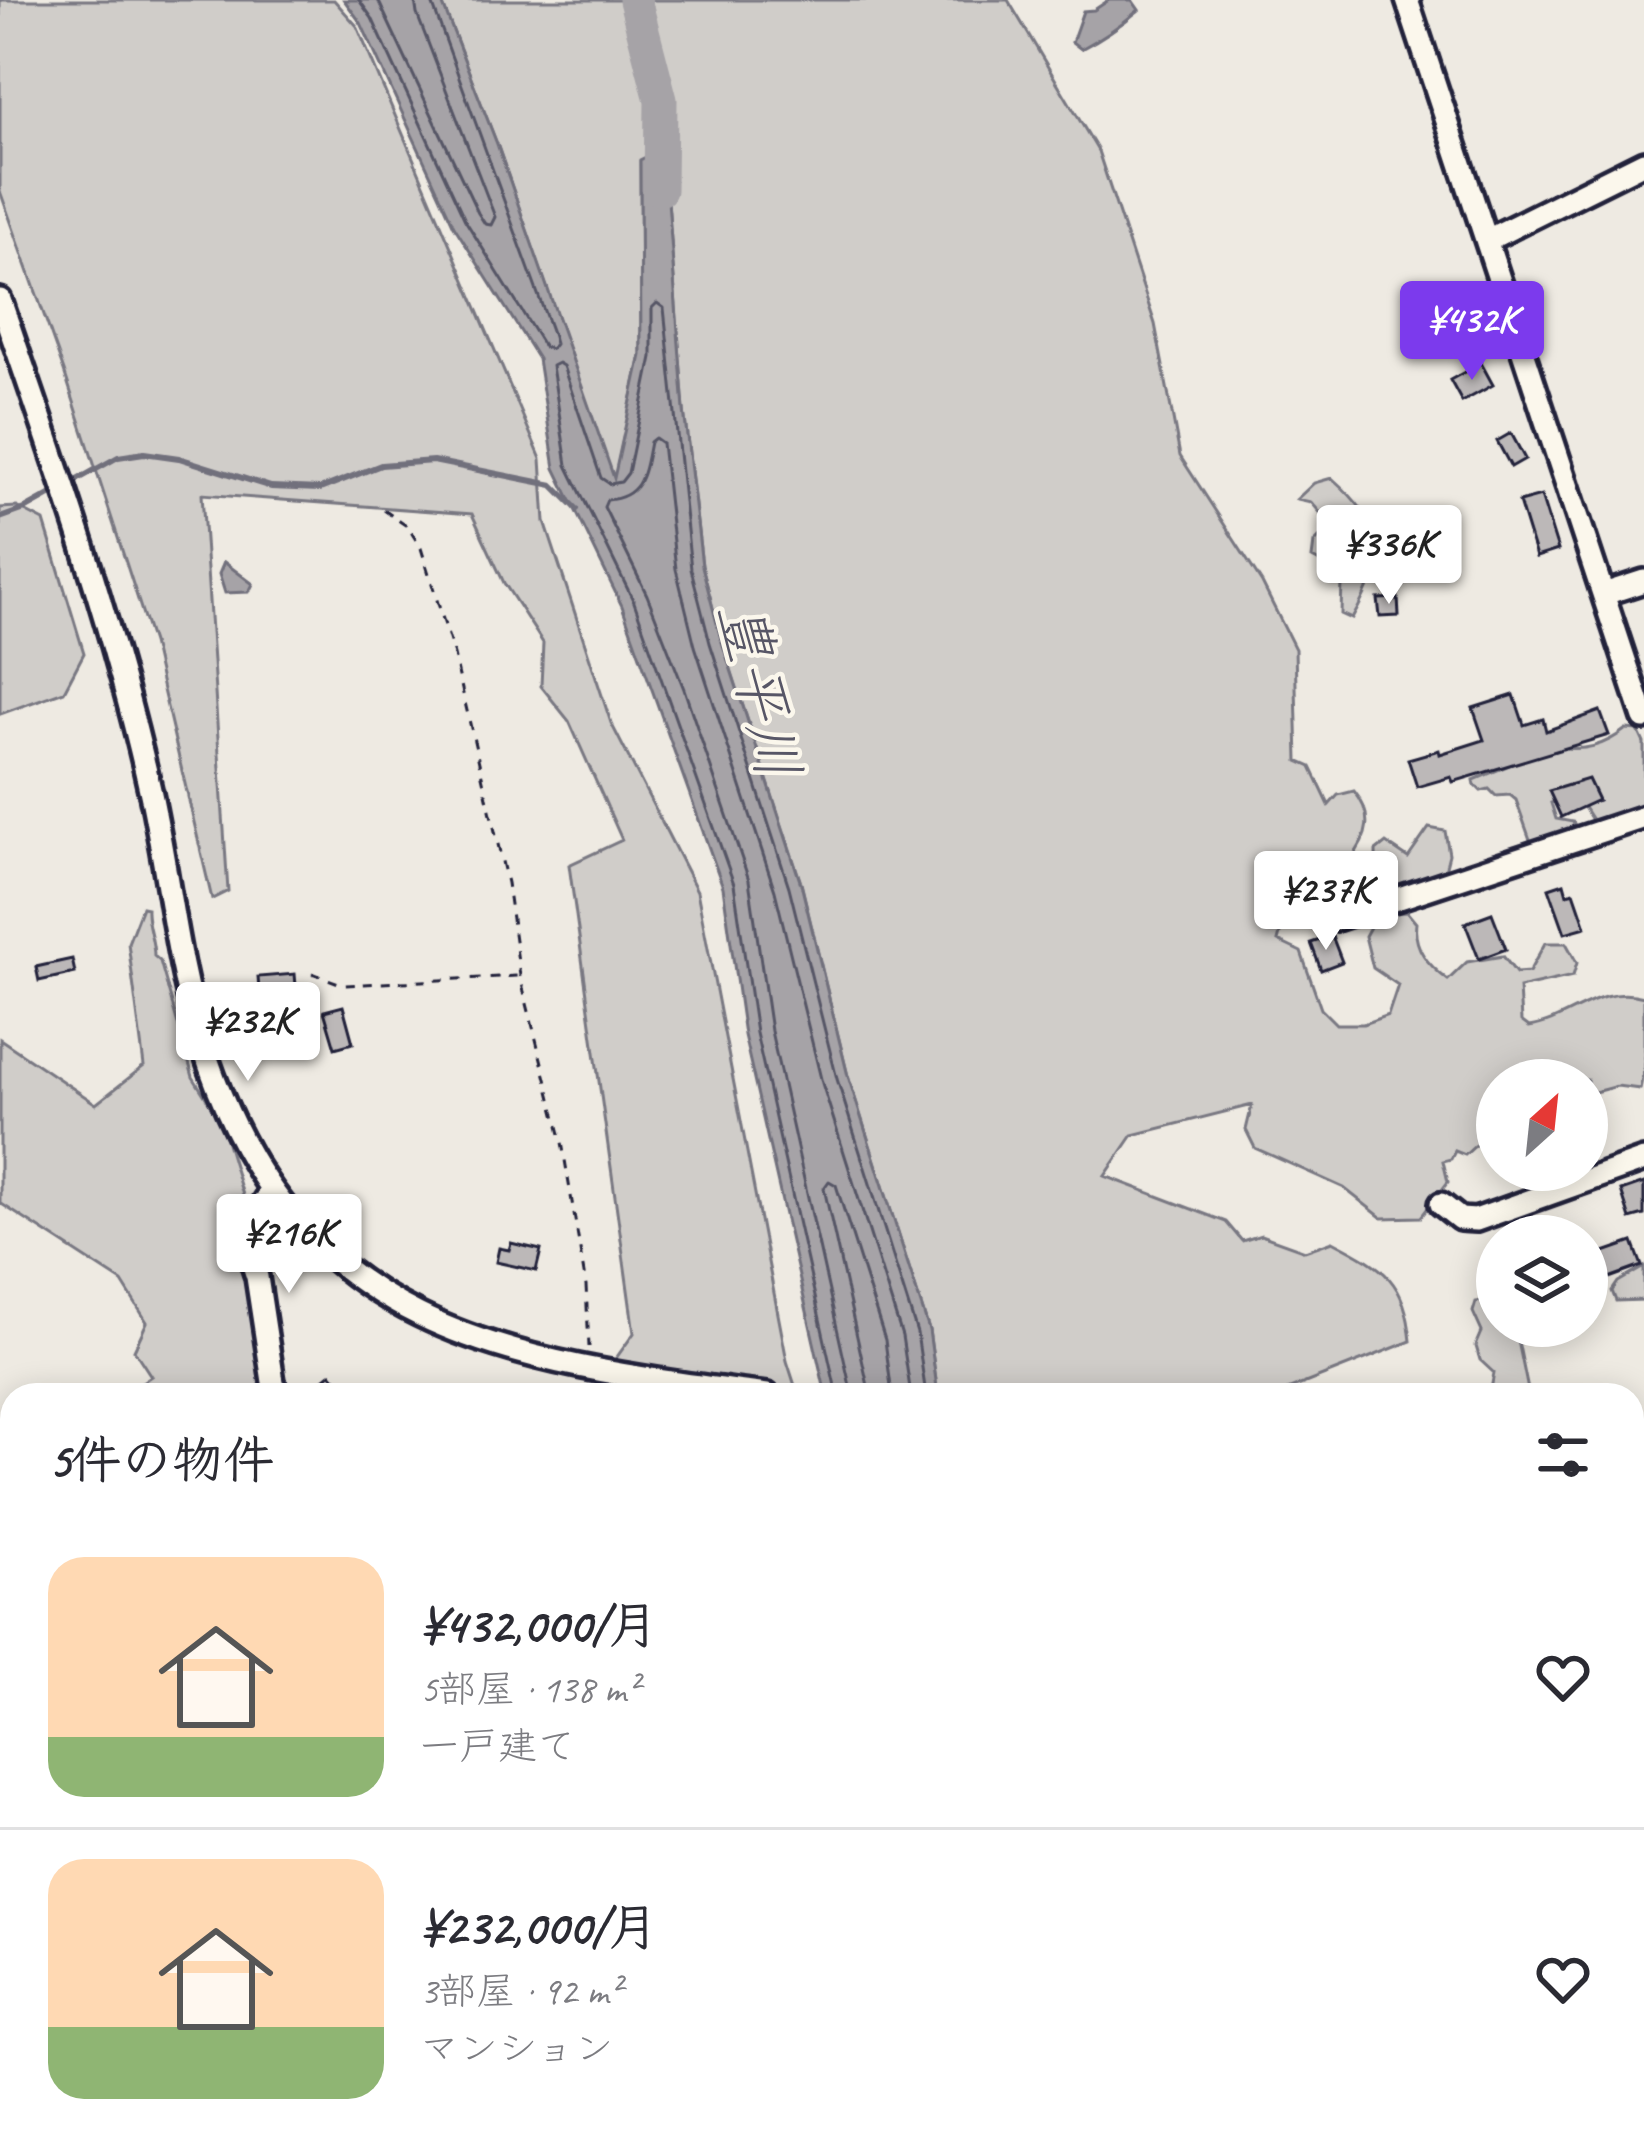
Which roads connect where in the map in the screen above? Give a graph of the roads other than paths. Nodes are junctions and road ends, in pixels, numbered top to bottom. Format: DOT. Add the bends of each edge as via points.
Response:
graph roads {
  1 [pos="1407,0"];
  2 [pos="1644,162"];
  3 [pos="1489,239"];
  4 [pos="0,300"];
  5 [pos="1644,581"];
  6 [pos="1604,593"];
  7 [pos="1644,718"];
  8 [pos="1644,818"];
  9 [pos="1336,919"];
  10 [pos="1644,1160"];
  11 [pos="271,1190"];
  12 [pos="1441,1204"];
  13 [pos="273,1383"];
  14 [pos="691,1383"];
  1 -- 3 [label="street"];
  2 -- 3 [label="street"];
  3 -- 6 [label="street"];
  4 -- 11 [label="street" via="116,645 201,1042 233,1126"];
  5 -- 6 [label="street"];
  6 -- 7 [label="street"];
  8 -- 9 [label="street"];
  10 -- 12 [label="street" via="1476,1220"];
  11 -- 13 [label="street" via="248,1249"];
  11 -- 14 [label="street" via="310,1238 398,1306 465,1336"];
}
